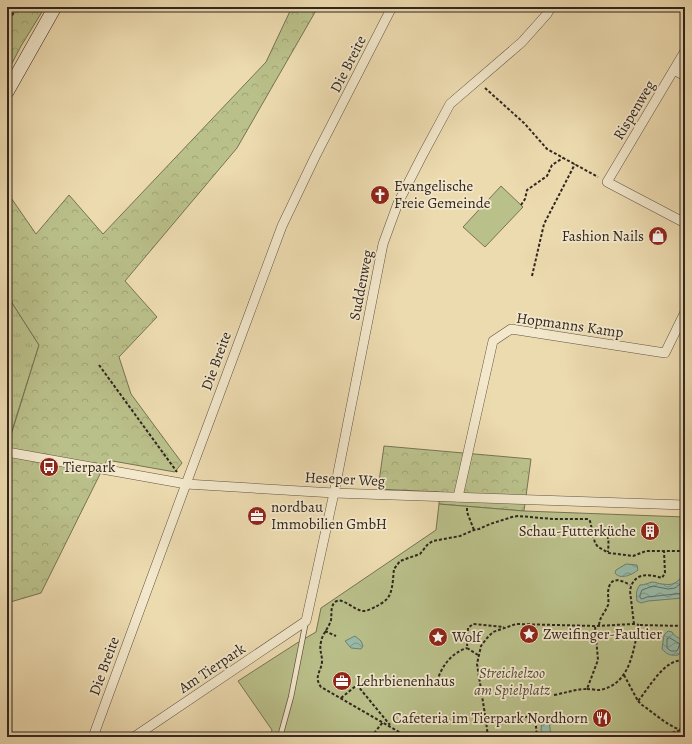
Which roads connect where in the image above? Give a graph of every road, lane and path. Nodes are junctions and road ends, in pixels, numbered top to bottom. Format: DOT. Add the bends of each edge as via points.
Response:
graph roads {
  1 [pos="17,7"];
  2 [pos="55,7"];
  3 [pos="392,7"];
  4 [pos="551,7"];
  5 [pos="7,24"];
  6 [pos="685,51"];
  7 [pos="674,70"];
  8 [pos="685,76"];
  9 [pos="477,80"];
  10 [pos="7,92"];
  11 [pos="564,158"];
  12 [pos="575,164"];
  13 [pos="608,182"];
  14 [pos="521,205"];
  15 [pos="685,224"];
  16 [pos="532,276"];
  17 [pos="685,312"];
  18 [pos="99,365"];
  19 [pos="7,452"];
  20 [pos="186,484"];
  21 [pos="334,493"];
  22 [pos="458,497"];
  23 [pos="470,498"];
  24 [pos="685,505"];
  25 [pos="474,530"];
  26 [pos="593,532"];
  27 [pos="664,551"];
  28 [pos="685,551"];
  29 [pos="608,552"];
  30 [pos="631,585"];
  31 [pos="306,621"];
  32 [pos="634,624"];
  33 [pos="639,624"];
  34 [pos="599,625"];
  35 [pos="595,626"];
  36 [pos="685,626"];
  37 [pos="505,627"];
  38 [pos="325,631"];
  39 [pos="336,636"];
  40 [pos="467,648"];
  41 [pos="478,655"];
  42 [pos="685,662"];
  43 [pos="624,675"];
  44 [pos="437,681"];
  45 [pos="587,689"];
  46 [pos="554,694"];
  47 [pos="341,698"];
  48 [pos="638,701"];
  49 [pos="486,721"];
  50 [pos="383,722"];
  51 [pos="391,727"];
  52 [pos="683,730"];
  53 [pos="93,737"];
  54 [pos="134,737"];
  55 [pos="280,737"];
  56 [pos="371,737"];
  57 [pos="408,737"];
  58 [pos="488,737"];
  59 [pos="537,737"];
  60 [pos="658,737"];
  1 -- 5 [label="path"];
  2 -- 10 [label="street"];
  3 -- 20 [label="street, Die Breite" via="282,226"];
  4 -- 9 [label="street, Suddenweg" via="522,42"];
  6 -- 7 [label="street, Rispenweg"];
  7 -- 8 [label="street"];
  7 -- 13 [label="street, Rispenweg"];
  9 -- 11 [label="path" via="547,148"];
  9 -- 21 [label="street, Suddenweg" via="450,104 398,203 384,244"];
  11 -- 12 [label="path"];
  11 -- 14 [label="path" via="552,165 547,176 527,190"];
  12 -- 13 [label="path"];
  12 -- 16 [label="path" via="544,224"];
  13 -- 15 [label="street"];
  17 -- 22 [label="street, Hopmanns Kamp" via="665,353 511,329 493,341"];
  18 -- 20 [label="path"];
  19 -- 20 [label="street, Heseper Weg"];
  20 -- 21 [label="street, Heseper Weg"];
  20 -- 53 [label="street, Die Breite"];
  21 -- 22 [label="street, Heseper Weg"];
  21 -- 31 [label="street, Suddenweg"];
  22 -- 23 [label="street, Heseper Weg"];
  23 -- 24 [label="street, Heseper Weg"];
  23 -- 25 [label="path" via="466,512"];
  25 -- 26 [label="path" via="518,516 588,519"];
  25 -- 38 [label="path" via="460,536 432,541 420,554 400,561 394,569 390,596 370,610 357,610 342,601 335,602 332,606 331,621"];
  26 -- 29 [label="path" via="595,543"];
  26 -- 29 [label="path" via="607,535"];
  27 -- 28 [label="path"];
  27 -- 29 [label="path" via="633,556"];
  27 -- 30 [label="path" via="665,573 662,578 650,574 639,576"];
  30 -- 32 [label="path"];
  30 -- 34 [label="path" via="619,580 612,582 608,591 608,604 600,617"];
  31 -- 54 [label="street, Am Tierpark"];
  31 -- 55 [label="lane"];
  32 -- 33 [label="path"];
  32 -- 34 [label="path"];
  33 -- 36 [label="path"];
  33 -- 43 [label="path" via="632,655"];
  34 -- 35 [label="path"];
  35 -- 37 [label="path" via="516,624"];
  35 -- 45 [label="path" via="598,660"];
  37 -- 40 [label="path" via="470,625"];
  37 -- 41 [label="path" via="487,638"];
  38 -- 39 [label="path"];
  38 -- 47 [label="path" via="321,642 322,661 317,679 321,687"];
  40 -- 41 [label="path"];
  40 -- 44 [label="path" via="446,663"];
  41 -- 49 [label="path" via="477,664"];
  42 -- 48 [label="path" via="680,660 666,667"];
  43 -- 45 [label="path" via="618,682 599,690"];
  43 -- 48 [label="path"];
  45 -- 46 [label="path"];
  47 -- 50 [label="path"];
  47 -- 51 [label="path" via="357,685"];
  48 -- 52 [label="path" via="672,726"];
  49 -- 58 [label="path"];
  49 -- 59 [label="path" via="535,716"];
  50 -- 51 [label="path"];
  50 -- 56 [label="path"];
  51 -- 57 [label="path"];
  52 -- 60 [label="path"];
}
